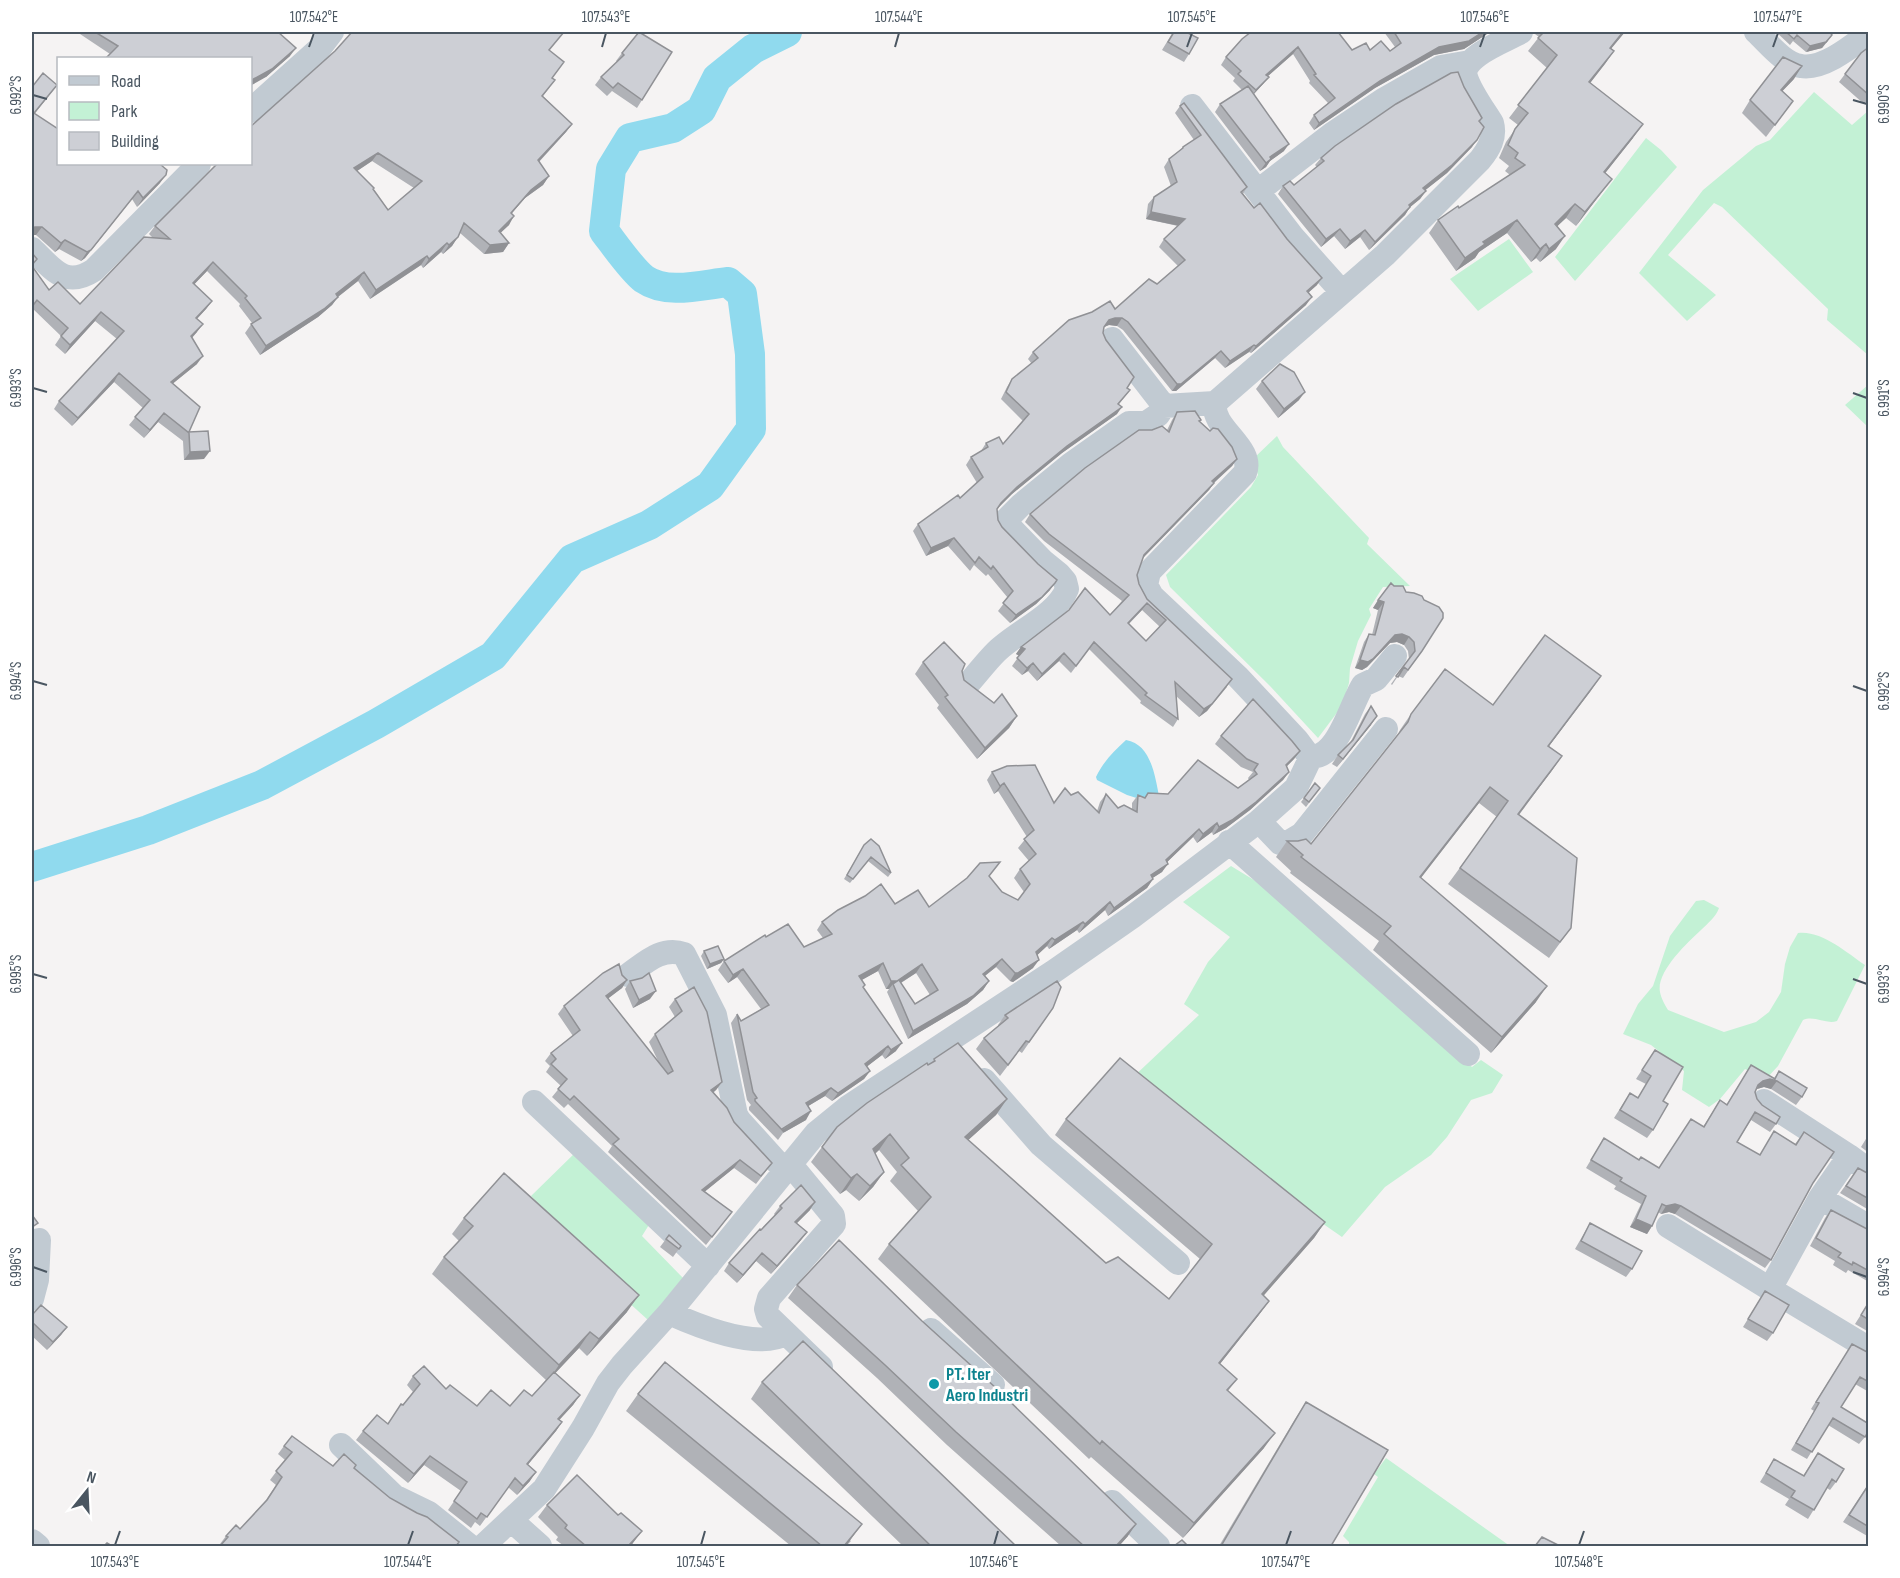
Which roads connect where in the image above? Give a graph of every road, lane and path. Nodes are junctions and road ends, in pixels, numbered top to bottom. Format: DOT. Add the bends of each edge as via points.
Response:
graph roads {
  1 [pos="332,32"];
  2 [pos="1521,32"];
  3 [pos="1756,32"];
  4 [pos="1869,34"];
  5 [pos="1470,62"];
  6 [pos="1192,106"];
  7 [pos="252,109"];
  8 [pos="198,165"];
  9 [pos="1258,191"];
  10 [pos="32,249"];
  11 [pos="1342,292"];
  12 [pos="1112,339"];
  13 [pos="1215,403"];
  14 [pos="1164,406"];
  15 [pos="1395,656"];
  16 [pos="968,684"];
  17 [pos="1386,729"];
  18 [pos="1309,756"];
  19 [pos="1259,821"];
  20 [pos="1229,842"];
  21 [pos="628,975"];
  22 [pos="1468,1053"];
  23 [pos="962,1054"];
  24 [pos="1764,1101"];
  25 [pos="534,1102"];
  26 [pos="1849,1156"];
  27 [pos="788,1169"];
  28 [pos="1869,1170"];
  29 [pos="1820,1198"];
  30 [pos="1668,1226"];
  31 [pos="1869,1226"];
  32 [pos="39,1240"];
  33 [pos="1178,1263"];
  34 [pos="708,1266"];
  35 [pos="1770,1289"];
  36 [pos="32,1299"];
  37 [pos="669,1313"];
  38 [pos="915,1316"];
  39 [pos="786,1334"];
  40 [pos="1869,1348"];
  41 [pos="837,1381"];
  42 [pos="1005,1398"];
  43 [pos="341,1445"];
  44 [pos="1095,1486"];
  45 [pos="511,1520"];
  46 [pos="32,1541"];
  47 [pos="38,1546"];
  48 [pos="470,1546"];
  49 [pos="483,1546"];
  50 [pos="540,1546"];
  51 [pos="1158,1546"];
  1 -- 7 [label="street" via="319,49"];
  2 -- 5 [label="street"];
  3 -- 4 [label="street" via="1785,59 1800,66 1835,57"];
  5 -- 9 [label="street" via="1441,67 1383,100"];
  5 -- 11 [label="street" via="1466,78 1494,130 1490,146 1385,255"];
  6 -- 9 [label="street"];
  8 -- 10 [label="street" via="83,277 62,275"];
  9 -- 11 [label="street"];
  11 -- 13 [label="street"];
  12 -- 14 [label="street"];
  13 -- 14 [label="street"];
  13 -- 18 [label="street" via="1214,410 1245,458 1246,468 1242,478 1149,572 1146,585 1152,596 1238,677"];
  14 -- 16 [label="street" via="1146,423 1129,423 1109,436 1008,518 1007,524 1059,574 1067,589 1036,624 1023,629 996,652"];
  15 -- 18 [label="street" via="1376,679 1363,685 1346,723 1323,755"];
  17 -- 19 [label="street" via="1302,834 1280,843"];
  18 -- 19 [label="street" via="1296,788"];
  19 -- 20 [label="street"];
  20 -- 22 [label="street"];
  20 -- 23 [label="street"];
  21 -- 27 [label="street" via="663,952 674,950 684,954 715,1015 736,1115"];
  23 -- 27 [label="street" via="848,1107 816,1133"];
  23 -- 33 [label="street" via="1041,1145"];
  24 -- 26 [label="street"];
  25 -- 34 [label="street"];
  26 -- 28 [label="street"];
  26 -- 29 [label="street"];
  27 -- 34 [label="street"];
  27 -- 39 [label="street" via="833,1216 836,1238 766,1304 768,1316"];
  29 -- 31 [label="street"];
  29 -- 35 [label="street"];
  30 -- 35 [label="street"];
  32 -- 36 [label="street"];
  34 -- 37 [label="street"];
  35 -- 40 [label="street"];
  37 -- 39 [label="street" via="732,1337 770,1339"];
  37 -- 45 [label="street" via="608,1383 544,1489"];
  38 -- 42 [label="street"];
  39 -- 41 [label="street"];
  43 -- 48 [label="street" via="394,1496 429,1513"];
  44 -- 51 [label="street"];
  45 -- 49 [label="street"];
  45 -- 50 [label="street"];
  46 -- 47 [label="street"];
}
